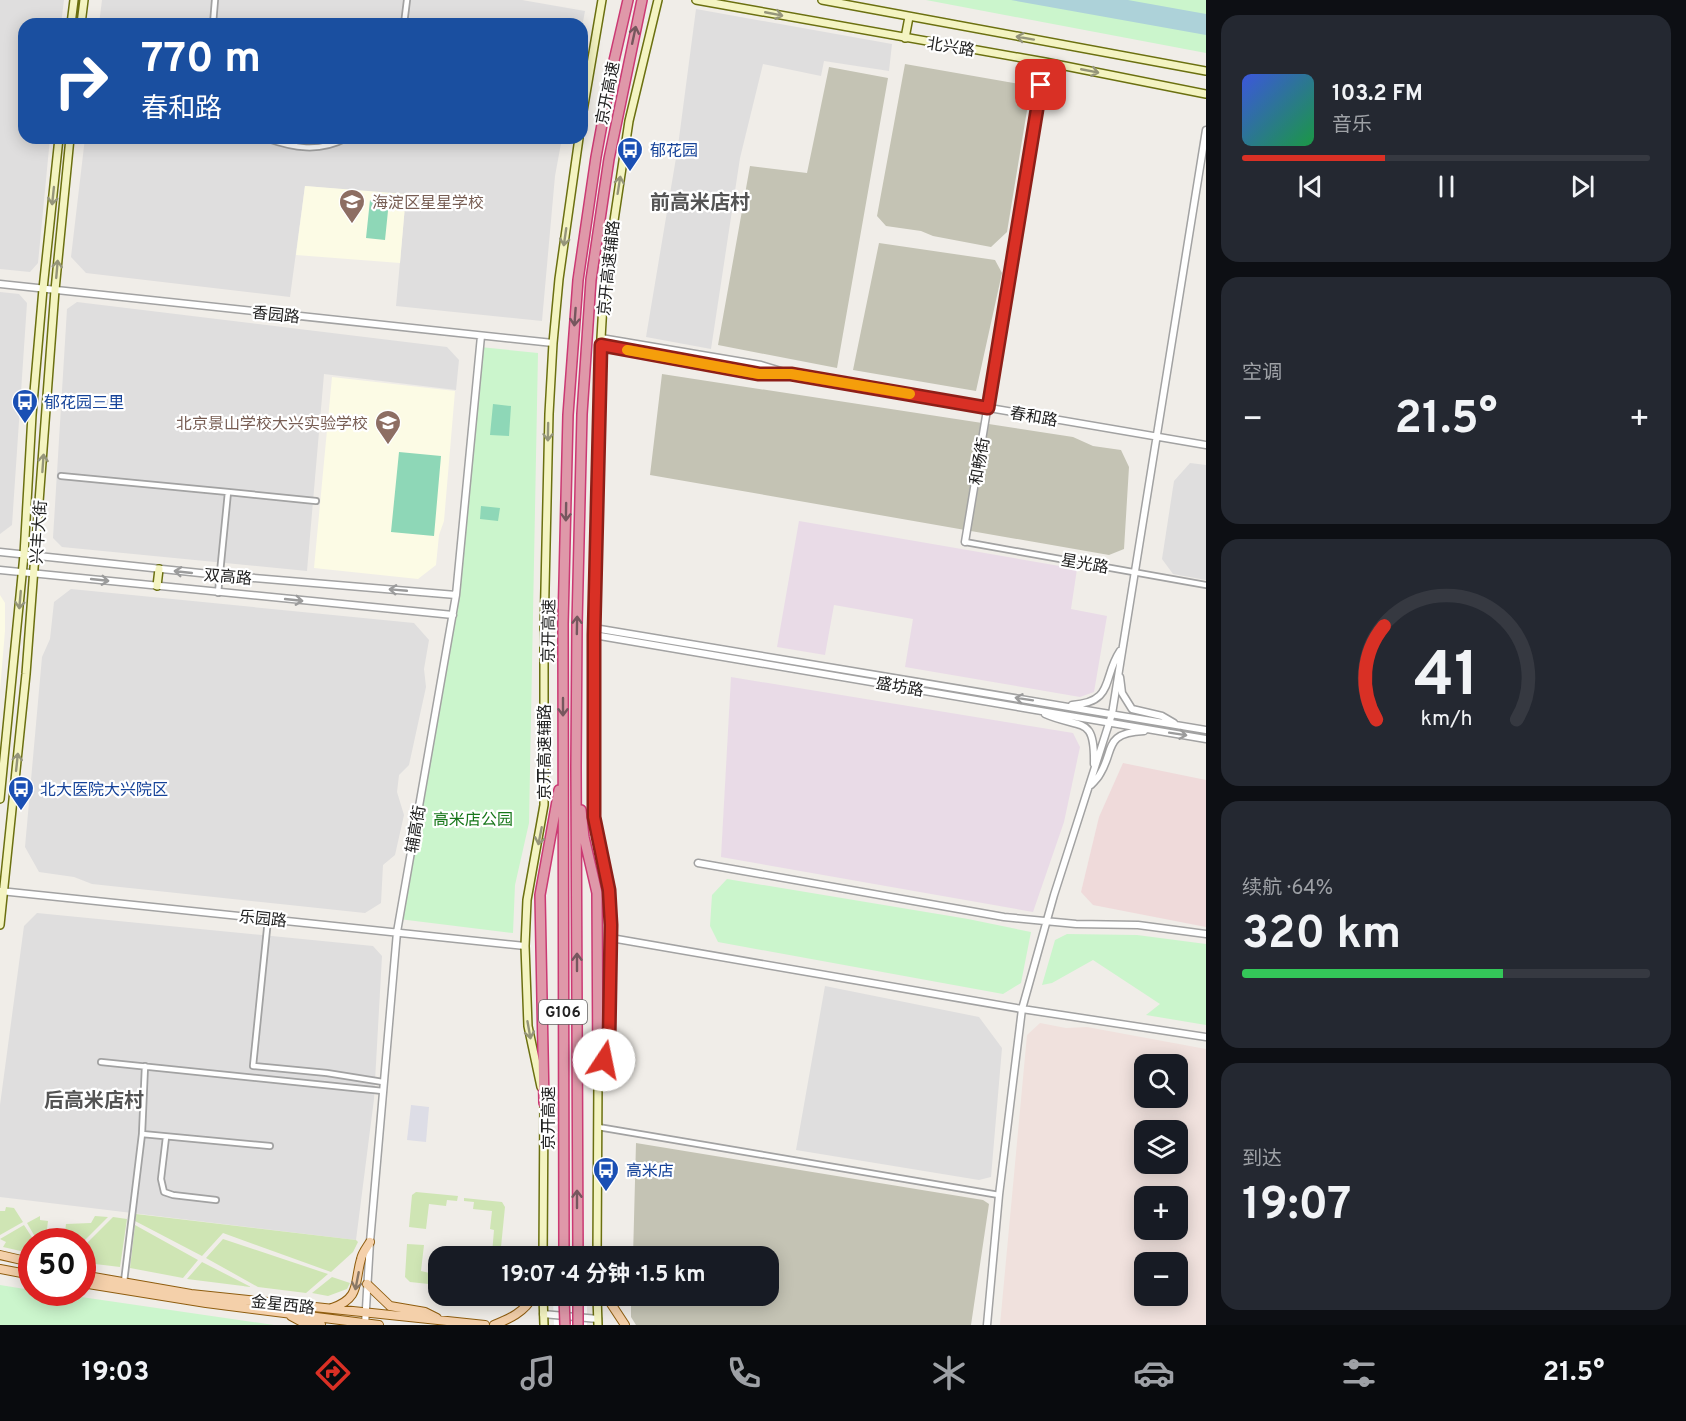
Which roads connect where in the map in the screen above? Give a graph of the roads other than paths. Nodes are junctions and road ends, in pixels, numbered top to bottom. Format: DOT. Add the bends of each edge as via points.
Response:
graph roads {
  1 [pos="74,0"];
  2 [pos="84,0"];
  3 [pos="215,0"];
  4 [pos="407,0"];
  5 [pos="602,0"];
  6 [pos="628,0"];
  7 [pos="642,0"];
  8 [pos="658,0"];
  9 [pos="696,0"];
  10 [pos="822,0"];
  11 [pos="909,16"];
  12 [pos="72,18"];
  13 [pos="82,18"];
  14 [pos="214,18"];
  15 [pos="405,18"];
  16 [pos="905,38"];
  17 [pos="1045,62"];
  18 [pos="1206,71"];
  19 [pos="588,82"];
  20 [pos="1206,94"];
  21 [pos="1206,130"];
  22 [pos="58,144"];
  23 [pos="68,144"];
  24 [pos="281,144"];
  25 [pos="332,144"];
  26 [pos="578,144"];
  27 [pos="0,284"];
  28 [pos="43,289"];
  29 [pos="55,290"];
  30 [pos="481,336"];
  31 [pos="601,341"];
  32 [pos="553,343"];
  33 [pos="988,408"];
  34 [pos="32,415"];
  35 [pos="46,416"];
  36 [pos="1155,436"];
  37 [pos="1206,445"];
  38 [pos="62,476"];
  39 [pos="228,492"];
  40 [pos="316,501"];
  41 [pos="964,542"];
  42 [pos="0,552"];
  43 [pos="24,555"];
  44 [pos="36,556"];
  45 [pos="159,569"];
  46 [pos="0,570"];
  47 [pos="22,572"];
  48 [pos="1134,572"];
  49 [pos="34,574"];
  50 [pos="219,575"];
  51 [pos="1206,585"];
  52 [pos="157,586"];
  53 [pos="218,592"];
  54 [pos="456,595"];
  55 [pos="453,615"];
  56 [pos="594,631"];
  57 [pos="1122,648"];
  58 [pos="1119,668"];
  59 [pos="1060,705"];
  60 [pos="1037,710"];
  61 [pos="1112,714"];
  62 [pos="1110,722"];
  63 [pos="1177,725"];
  64 [pos="1156,730"];
  65 [pos="1206,730"];
  66 [pos="1206,739"];
  67 [pos="563,767"];
  68 [pos="576,767"];
  69 [pos="1093,773"];
  70 [pos="1089,788"];
  71 [pos="0,799"];
  72 [pos="698,863"];
  73 [pos="2,891"];
  74 [pos="268,919"];
  75 [pos="1047,922"];
  76 [pos="0,925"];
  77 [pos="397,932"];
  78 [pos="1206,934"];
  79 [pos="611,938"];
  80 [pos="525,946"];
  81 [pos="1022,1010"];
  82 [pos="1206,1037"];
  83 [pos="101,1062"];
  84 [pos="145,1066"];
  85 [pos="598,1079"];
  86 [pos="383,1082"];
  87 [pos="383,1091"];
  88 [pos="544,1103"];
  89 [pos="598,1127"];
  90 [pos="142,1134"];
  91 [pos="166,1137"];
  92 [pos="270,1146"];
  93 [pos="999,1195"];
  94 [pos="216,1200"];
  95 [pos="370,1242"];
  96 [pos="543,1246"];
  97 [pos="564,1246"];
  98 [pos="578,1246"];
  99 [pos="597,1246"];
  100 [pos="0,1255"];
  101 [pos="18,1259"];
  102 [pos="0,1261"];
  103 [pos="18,1264"];
  104 [pos="1,1270"];
  105 [pos="18,1273"];
  106 [pos="96,1277"];
  107 [pos="124,1282"];
  108 [pos="367,1284"];
  109 [pos="96,1285"];
  110 [pos="524,1306"];
  111 [pos="543,1306"];
  112 [pos="564,1306"];
  113 [pos="578,1306"];
  114 [pos="597,1306"];
  115 [pos="613,1306"];
  116 [pos="329,1309"];
  117 [pos="287,1313"];
  118 [pos="366,1313"];
  119 [pos="543,1314"];
  120 [pos="441,1320"];
  121 [pos="598,1322"];
  122 [pos="365,1324"];
  123 [pos="321,1325"];
  124 [pos="379,1325"];
  125 [pos="485,1325"];
  126 [pos="494,1325"];
  127 [pos="544,1325"];
  128 [pos="565,1325"];
  129 [pos="578,1325"];
  130 [pos="625,1325"];
  131 [pos="987,1325"];
  1 -- 12 [label="main road"];
  2 -- 13 [label="main road"];
  3 -- 14 [label="street"];
  4 -- 15 [label="street"];
  5 -- 19 [label="main road"];
  6 -- 67 [label="highway, 京开高速 / G106, one-way" via="596,157 578,280 568,415"];
  68 -- 7 [label="highway, 京开高速 / G106, one-way" via="582,414 591,280 609,159"];
  31 -- 8 [label="main road, 京开高速辅路, one-way" via="604,286 628,121"];
  9 -- 16 [label="main road, 北兴路, one-way"];
  10 -- 11 [label="main road, 北兴路"];
  11 -- 16 [label="main road"];
  18 -- 11 [label="main road, 北兴路, one-way"];
  16 -- 17 [label="main road, 北兴路"];
  17 -- 20 [label="main road, 北兴路, one-way"];
  17 -- 33 [label="street, 和畅街"];
  21 -- 36 [label="street"];
  22 -- 28 [label="main road, 兴丰大街, one-way"];
  29 -- 23 [label="main road, 兴丰大街, one-way"];
  24 -- 25 [label="street" via="305,149"];
  26 -- 32 [label="main road, 京开高速辅路, one-way"];
  27 -- 28 [label="street, 香园路"];
  28 -- 29 [label="street, 香园路"];
  28 -- 34 [label="main road, 兴丰大街"];
  29 -- 30 [label="street, 香园路"];
  29 -- 35 [label="main road, 兴丰大街"];
  30 -- 32 [label="street, 香园路"];
  30 -- 54 [label="street, 辅高街"];
  31 -- 33 [label="street, 春和路" via="759,374 791,374"];
  31 -- 56 [label="main road, 京开高速辅路"];
  32 -- 80 [label="main road, 京开高速辅路, one-way" via="548,423 544,805 527,900"];
  33 -- 36 [label="street, 春和路"];
  33 -- 41 [label="street, 和畅街"];
  34 -- 35 [label="street"];
  34 -- 43 [label="main road, 兴丰大街"];
  44 -- 35 [label="main road, 兴丰大街, one-way"];
  36 -- 37 [label="street, 春和路"];
  36 -- 48 [label="street"];
  38 -- 39 [label="street"];
  39 -- 40 [label="street"];
  39 -- 50 [label="street"];
  41 -- 48 [label="street, 星光路"];
  42 -- 43 [label="street, 双高路"];
  43 -- 44 [label="street, 双高路"];
  43 -- 47 [label="main road, 兴丰大街"];
  44 -- 45 [label="street, 双高路"];
  44 -- 49 [label="main road, 兴丰大街"];
  50 -- 45 [label="street, 双高路, one-way"];
  45 -- 52 [label="main road"];
  46 -- 47 [label="street, 双高路"];
  47 -- 49 [label="street, 双高路"];
  47 -- 71 [label="main road, 兴丰大街, one-way"];
  48 -- 51 [label="street, 星光路"];
  48 -- 57 [label="street"];
  49 -- 52 [label="street, 双高路, one-way"];
  73 -- 49 [label="main road, 兴丰大街, one-way"];
  50 -- 53 [label="street"];
  54 -- 50 [label="street, 双高路, one-way"];
  52 -- 53 [label="street, 双高路"];
  53 -- 55 [label="street, 双高路, one-way"];
  54 -- 55 [label="street, 辅高街"];
  55 -- 77 [label="street, 辅高街"];
  59 -- 56 [label="street, 盛坊路, one-way"];
  56 -- 60 [label="street, 盛坊路"];
  56 -- 79 [label="main road, 京开高速辅路" via="594,817 609,890"];
  57 -- 58 [label="street"];
  57 -- 59 [label="street" via="1113,662 1104,692 1096,700"];
  58 -- 61 [label="street"];
  58 -- 63 [label="street" via="1122,693 1132,709 1162,716"];
  59 -- 61 [label="street, 盛坊路"];
  60 -- 62 [label="street, 盛坊路"];
  60 -- 69 [label="street" via="1085,726 1091,732"];
  61 -- 62 [label="street"];
  61 -- 63 [label="street, 盛坊路"];
  62 -- 64 [label="street, 盛坊路"];
  62 -- 69 [label="street"];
  63 -- 65 [label="street, 盛坊路"];
  64 -- 66 [label="street, 盛坊路, one-way"];
  64 -- 70 [label="street" via="1136,731 1113,742 1101,773"];
  67 -- 88 [label="highway" via="540,895"];
  67 -- 97 [label="highway, 京开高速 / G106"];
  68 -- 85 [label="highway" via="584,837 597,893"];
  98 -- 68 [label="highway, 京开高速 / G106, one-way"];
  69 -- 70 [label="street"];
  70 -- 75 [label="street"];
  72 -- 75 [label="street"];
  73 -- 74 [label="street, 乐园路"];
  73 -- 76 [label="main road, 兴丰大街"];
  74 -- 77 [label="street, 乐园路"];
  74 -- 86 [label="street" via="254,1066"];
  75 -- 78 [label="street" via="1138,925"];
  75 -- 81 [label="street"];
  77 -- 80 [label="street, 乐园路"];
  77 -- 86 [label="street, 辅高街"];
  79 -- 81 [label="street"];
  79 -- 85 [label="main road, 京开高速辅路" via="609,1041"];
  80 -- 88 [label="main road, 京开高速辅路, one-way" via="528,1026"];
  81 -- 82 [label="street"];
  81 -- 93 [label="street"];
  83 -- 84 [label="street"];
  84 -- 87 [label="street"];
  84 -- 90 [label="street"];
  85 -- 89 [label="main road, 京开高速辅路"];
  86 -- 87 [label="street, 辅高街"];
  87 -- 95 [label="street, 辅高街"];
  88 -- 96 [label="main road, 京开高速辅路"];
  89 -- 93 [label="street"];
  89 -- 99 [label="main road, 京开高速辅路"];
  90 -- 91 [label="street"];
  90 -- 107 [label="street"];
  91 -- 92 [label="street"];
  91 -- 94 [label="street" via="161,1179 164,1192"];
  93 -- 131 [label="street"];
  95 -- 108 [label="street, 辅高街"];
  95 -- 116 [label="main road, one-way" via="361,1256 356,1290 342,1305"];
  100 -- 101 [label="main road"];
  102 -- 103 [label="main road"];
  104 -- 105 [label="main road"];
  106 -- 107 [label="main road, 金星西路"];
  107 -- 116 [label="main road, 金星西路" via="191,1294"];
  108 -- 118 [label="street, 辅高街"];
  108 -- 120 [label="main road" via="390,1306 425,1312"];
  109 -- 117 [label="main road, 金星西路"];
  110 -- 126 [label="main road" via="511,1318"];
  111 -- 119 [label="main road"];
  112 -- 128 [label="highway, bridge"];
  113 -- 129 [label="highway, bridge"];
  114 -- 121 [label="main road"];
  115 -- 130 [label="main road"];
  116 -- 118 [label="main road, 金星西路"];
  117 -- 122 [label="main road, 金星西路"];
  117 -- 123 [label="main road" via="302,1322"];
  118 -- 120 [label="main road, 金星西路"];
  118 -- 122 [label="street, 辅高街"];
  119 -- 121 [label="street"];
  119 -- 127 [label="main road"];
  120 -- 125 [label="main road, 金星西路"];
  122 -- 124 [label="main road, 金星西路"];
}
